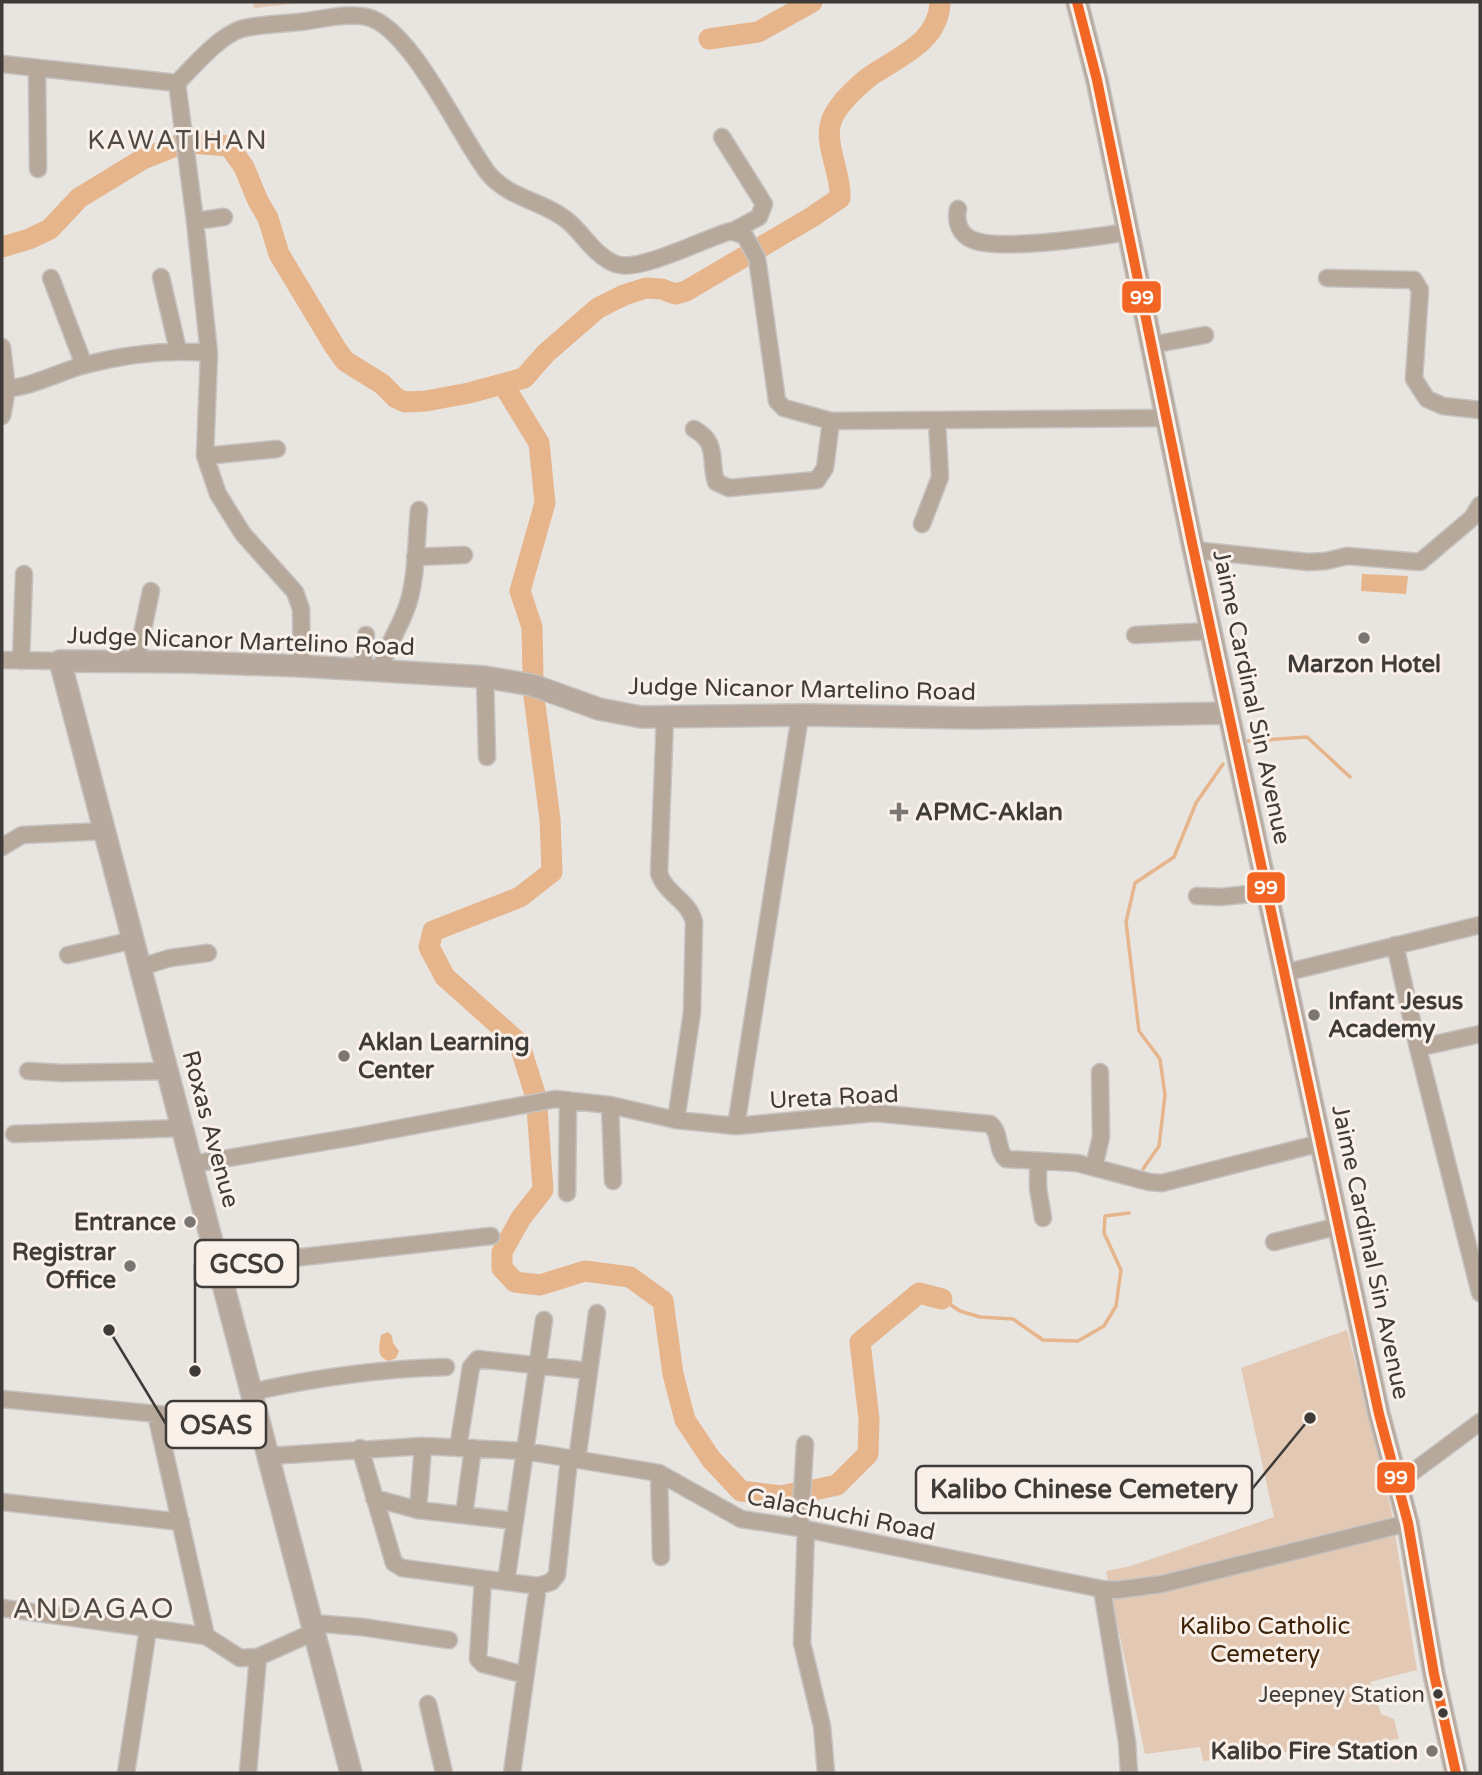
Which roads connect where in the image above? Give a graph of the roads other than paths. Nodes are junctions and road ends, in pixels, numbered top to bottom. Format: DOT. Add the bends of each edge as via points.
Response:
graph roads {
  1 [pos="1077,2"];
  2 [pos="2,64"];
  3 [pos="37,68"];
  4 [pos="177,83"];
  5 [pos="722,137"];
  6 [pos="38,169"];
  7 [pos="958,209"];
  8 [pos="224,216"];
  9 [pos="195,221"];
  10 [pos="733,231"];
  11 [pos="1128,232"];
  12 [pos="161,277"];
  13 [pos="51,278"];
  14 [pos="1327,278"];
  15 [pos="1205,335"];
  16 [pos="1152,345"];
  17 [pos="2,347"];
  18 [pos="178,350"];
  19 [pos="209,353"];
  20 [pos="84,365"];
  21 [pos="4,389"];
  22 [pos="1480,410"];
  23 [pos="2,416"];
  24 [pos="1166,418"];
  25 [pos="831,421"];
  26 [pos="937,421"];
  27 [pos="694,429"];
  28 [pos="277,449"];
  29 [pos="205,456"];
  30 [pos="1480,505"];
  31 [pos="419,510"];
  32 [pos="922,524"];
  33 [pos="1194,550"];
  34 [pos="464,555"];
  35 [pos="415,557"];
  36 [pos="24,574"];
  37 [pos="151,591"];
  38 [pos="1211,631"];
  39 [pos="366,635"];
  40 [pos="1135,635"];
  41 [pos="2,660"];
  42 [pos="21,660"];
  43 [pos="60,661"];
  44 [pos="136,662"];
  45 [pos="302,666"];
  46 [pos="371,670"];
  47 [pos="485,677"];
  48 [pos="1228,713"];
  49 [pos="800,716"];
  50 [pos="665,717"];
  51 [pos="487,757"];
  52 [pos="105,831"];
  53 [pos="2,847"];
  54 [pos="1267,892"];
  55 [pos="1197,896"];
  56 [pos="1480,925"];
  57 [pos="134,940"];
  58 [pos="1395,945"];
  59 [pos="208,953"];
  60 [pos="68,955"];
  61 [pos="141,967"];
  62 [pos="1284,973"];
  63 [pos="1480,1034"];
  64 [pos="1418,1048"];
  65 [pos="28,1071"];
  66 [pos="168,1071"];
  67 [pos="1100,1072"];
  68 [pos="568,1100"];
  69 [pos="610,1105"];
  70 [pos="676,1120"];
  71 [pos="736,1126"];
  72 [pos="183,1128"];
  73 [pos="14,1135"];
  74 [pos="1321,1143"];
  75 [pos="1038,1161"];
  76 [pos="193,1164"];
  77 [pos="1094,1167"];
  78 [pos="613,1181"];
  79 [pos="567,1193"];
  80 [pos="1043,1218"];
  81 [pos="1339,1226"];
  82 [pos="491,1236"];
  83 [pos="1274,1241"];
  84 [pos="219,1264"];
  85 [pos="1480,1293"];
  86 [pos="597,1313"];
  87 [pos="544,1320"];
  88 [pos="537,1365"];
  89 [pos="446,1367"];
  90 [pos="589,1371"];
  91 [pos="252,1392"];
  92 [pos="2,1399"];
  93 [pos="156,1414"];
  94 [pos="1480,1422"];
  95 [pos="261,1424"];
  96 [pos="804,1444"];
  97 [pos="423,1446"];
  98 [pos="360,1448"];
  99 [pos="466,1448"];
  100 [pos="525,1451"];
  101 [pos="269,1456"];
  102 [pos="573,1459"];
  103 [pos="659,1473"];
  104 [pos="1398,1483"];
  105 [pos="374,1497"];
  106 [pos="2,1502"];
  107 [pos="418,1510"];
  108 [pos="464,1515"];
  109 [pos="515,1521"];
  110 [pos="181,1522"];
  111 [pos="1408,1523"];
  112 [pos="803,1528"];
  113 [pos="661,1558"];
  114 [pos="483,1579"];
  115 [pos="506,1582"];
  116 [pos="538,1586"];
  117 [pos="1102,1589"];
  118 [pos="2,1608"];
  119 [pos="313,1627"];
  120 [pos="148,1629"];
  121 [pos="206,1636"];
  122 [pos="449,1640"];
  123 [pos="258,1657"];
  124 [pos="525,1675"];
  125 [pos="428,1704"];
  126 [pos="126,1773"];
  127 [pos="248,1773"];
  128 [pos="351,1773"];
  129 [pos="444,1773"];
  130 [pos="512,1773"];
  131 [pos="825,1773"];
  132 [pos="1129,1773"];
  133 [pos="1456,1773"];
  1 -- 11 [label="main road, Jaime Cardinal Sin Avenue"];
  2 -- 3 [label="street"];
  3 -- 4 [label="street"];
  3 -- 6 [label="street"];
  4 -- 9 [label="street"];
  4 -- 10 [label="street" via="239,29 348,15 368,17 385,25 408,51 502,187 567,220 617,265 630,266 671,254"];
  5 -- 10 [label="street" via="765,204 759,217"];
  7 -- 11 [label="street" via="956,217 963,234 991,244"];
  8 -- 9 [label="street"];
  9 -- 19 [label="street"];
  10 -- 25 [label="street" via="741,233 753,250 778,404"];
  11 -- 16 [label="main road, Jaime Cardinal Sin Avenue"];
  12 -- 18 [label="street"];
  13 -- 20 [label="street"];
  14 -- 22 [label="street" via="1414,280 1420,290 1414,379 1427,399 1443,406"];
  15 -- 16 [label="street"];
  16 -- 24 [label="main road, Jaime Cardinal Sin Avenue"];
  17 -- 21 [label="street"];
  18 -- 19 [label="street"];
  18 -- 20 [label="street"];
  19 -- 29 [label="street"];
  20 -- 21 [label="street"];
  21 -- 23 [label="street"];
  24 -- 26 [label="street"];
  24 -- 33 [label="main road, Jaime Cardinal Sin Avenue"];
  25 -- 26 [label="street"];
  25 -- 27 [label="street" via="825,468 817,480 729,488 716,482 709,442"];
  26 -- 32 [label="street" via="940,477"];
  28 -- 29 [label="street"];
  29 -- 45 [label="street" via="218,494 243,534 295,592 301,609"];
  30 -- 33 [label="street" via="1472,518 1420,562 1347,556 1308,562"];
  31 -- 35 [label="street"];
  33 -- 38 [label="main road, Jaime Cardinal Sin Avenue"];
  34 -- 35 [label="street"];
  35 -- 46 [label="street" via="407,607"];
  36 -- 42 [label="street"];
  37 -- 44 [label="street"];
  38 -- 40 [label="street"];
  38 -- 48 [label="main road, Jaime Cardinal Sin Avenue"];
  39 -- 46 [label="street"];
  41 -- 42 [label="street, Judge Nicanor Martelino Road"];
  42 -- 43 [label="street, Judge Nicanor Martelino Road"];
  43 -- 44 [label="main road, Judge Nicanor Martelino Road"];
  43 -- 52 [label="main road, Roxas Avenue"];
  44 -- 45 [label="main road, Judge Nicanor Martelino Road"];
  45 -- 46 [label="main road, Judge Nicanor Martelino Road"];
  46 -- 47 [label="main road, Judge Nicanor Martelino Road"];
  47 -- 50 [label="main road, Judge Nicanor Martelino Road" via="532,685 618,713"];
  47 -- 51 [label="street"];
  48 -- 49 [label="main road, Judge Nicanor Martelino Road"];
  48 -- 54 [label="main road, Jaime Cardinal Sin Avenue"];
  49 -- 50 [label="main road, Judge Nicanor Martelino Road"];
  49 -- 71 [label="street"];
  50 -- 70 [label="street" via="659,873 661,881 692,912 694,922 692,1012"];
  52 -- 53 [label="street" via="22,835"];
  52 -- 57 [label="main road, Roxas Avenue"];
  54 -- 55 [label="street"];
  54 -- 62 [label="main road, Jaime Cardinal Sin Avenue"];
  56 -- 58 [label="street"];
  57 -- 60 [label="street"];
  57 -- 61 [label="main road, Roxas Avenue"];
  58 -- 62 [label="street"];
  58 -- 64 [label="street"];
  59 -- 61 [label="street"];
  61 -- 66 [label="main road, Roxas Avenue"];
  62 -- 74 [label="main road, Jaime Cardinal Sin Avenue"];
  63 -- 64 [label="street"];
  64 -- 85 [label="street"];
  65 -- 66 [label="street"];
  66 -- 72 [label="main road, Roxas Avenue"];
  67 -- 77 [label="street" via="1101,1136"];
  68 -- 69 [label="street"];
  68 -- 76 [label="street"];
  68 -- 79 [label="street"];
  69 -- 70 [label="street"];
  69 -- 78 [label="street"];
  70 -- 71 [label="street"];
  71 -- 75 [label="street, Ureta Road" via="875,1113 990,1124 996,1129 1003,1157"];
  72 -- 73 [label="street"];
  72 -- 76 [label="main road, Roxas Avenue"];
  74 -- 77 [label="street, Ureta Road" via="1162,1183"];
  74 -- 81 [label="main road, Jaime Cardinal Sin Avenue"];
  75 -- 77 [label="street, Ureta Road"];
  75 -- 80 [label="street"];
  76 -- 84 [label="main road, Roxas Avenue"];
  81 -- 83 [label="street"];
  81 -- 104 [label="main road, Jaime Cardinal Sin Avenue"];
  82 -- 84 [label="street"];
  84 -- 91 [label="main road, Roxas Avenue"];
  86 -- 90 [label="street"];
  87 -- 88 [label="street"];
  88 -- 90 [label="street"];
  88 -- 99 [label="street" via="473,1362"];
  88 -- 100 [label="street"];
  89 -- 91 [label="street" via="349,1373"];
  90 -- 102 [label="street"];
  91 -- 95 [label="main road, Roxas Avenue"];
  92 -- 93 [label="street"];
  93 -- 95 [label="street"];
  93 -- 110 [label="street"];
  94 -- 104 [label="street"];
  95 -- 101 [label="main road, Roxas Avenue"];
  96 -- 112 [label="street"];
  97 -- 98 [label="street, Calachuchi Road"];
  97 -- 99 [label="street, Calachuchi Road"];
  97 -- 107 [label="street"];
  98 -- 101 [label="street, Calachuchi Road"];
  98 -- 105 [label="street"];
  99 -- 100 [label="street, Calachuchi Road"];
  99 -- 108 [label="street"];
  100 -- 102 [label="street, Calachuchi Road"];
  100 -- 109 [label="street"];
  101 -- 119 [label="main road, Roxas Avenue"];
  102 -- 103 [label="street, Calachuchi Road"];
  102 -- 116 [label="street" via="557,1575"];
  103 -- 112 [label="street, Calachuchi Road" via="734,1517"];
  103 -- 113 [label="street"];
  104 -- 111 [label="main road, Jaime Cardinal Sin Avenue"];
  105 -- 107 [label="street"];
  105 -- 114 [label="street" via="391,1559 398,1566"];
  106 -- 110 [label="street"];
  107 -- 108 [label="street"];
  108 -- 109 [label="street"];
  109 -- 115 [label="street"];
  110 -- 121 [label="street"];
  111 -- 117 [label="street, Calachuchi Road" via="1162,1584"];
  111 -- 133 [label="main road, Jaime Cardinal Sin Avenue"];
  112 -- 117 [label="street, Calachuchi Road"];
  112 -- 131 [label="street" via="802,1643 822,1726"];
  114 -- 115 [label="street"];
  114 -- 124 [label="street" via="478,1659"];
  115 -- 116 [label="street"];
  116 -- 124 [label="street"];
  117 -- 132 [label="street"];
  118 -- 120 [label="street"];
  119 -- 122 [label="street" via="362,1627"];
  119 -- 123 [label="street"];
  119 -- 128 [label="main road, Roxas Avenue"];
  120 -- 121 [label="street"];
  120 -- 126 [label="street"];
  121 -- 123 [label="street" via="240,1658"];
  123 -- 127 [label="street"];
  124 -- 130 [label="street"];
  125 -- 129 [label="street"];
}
